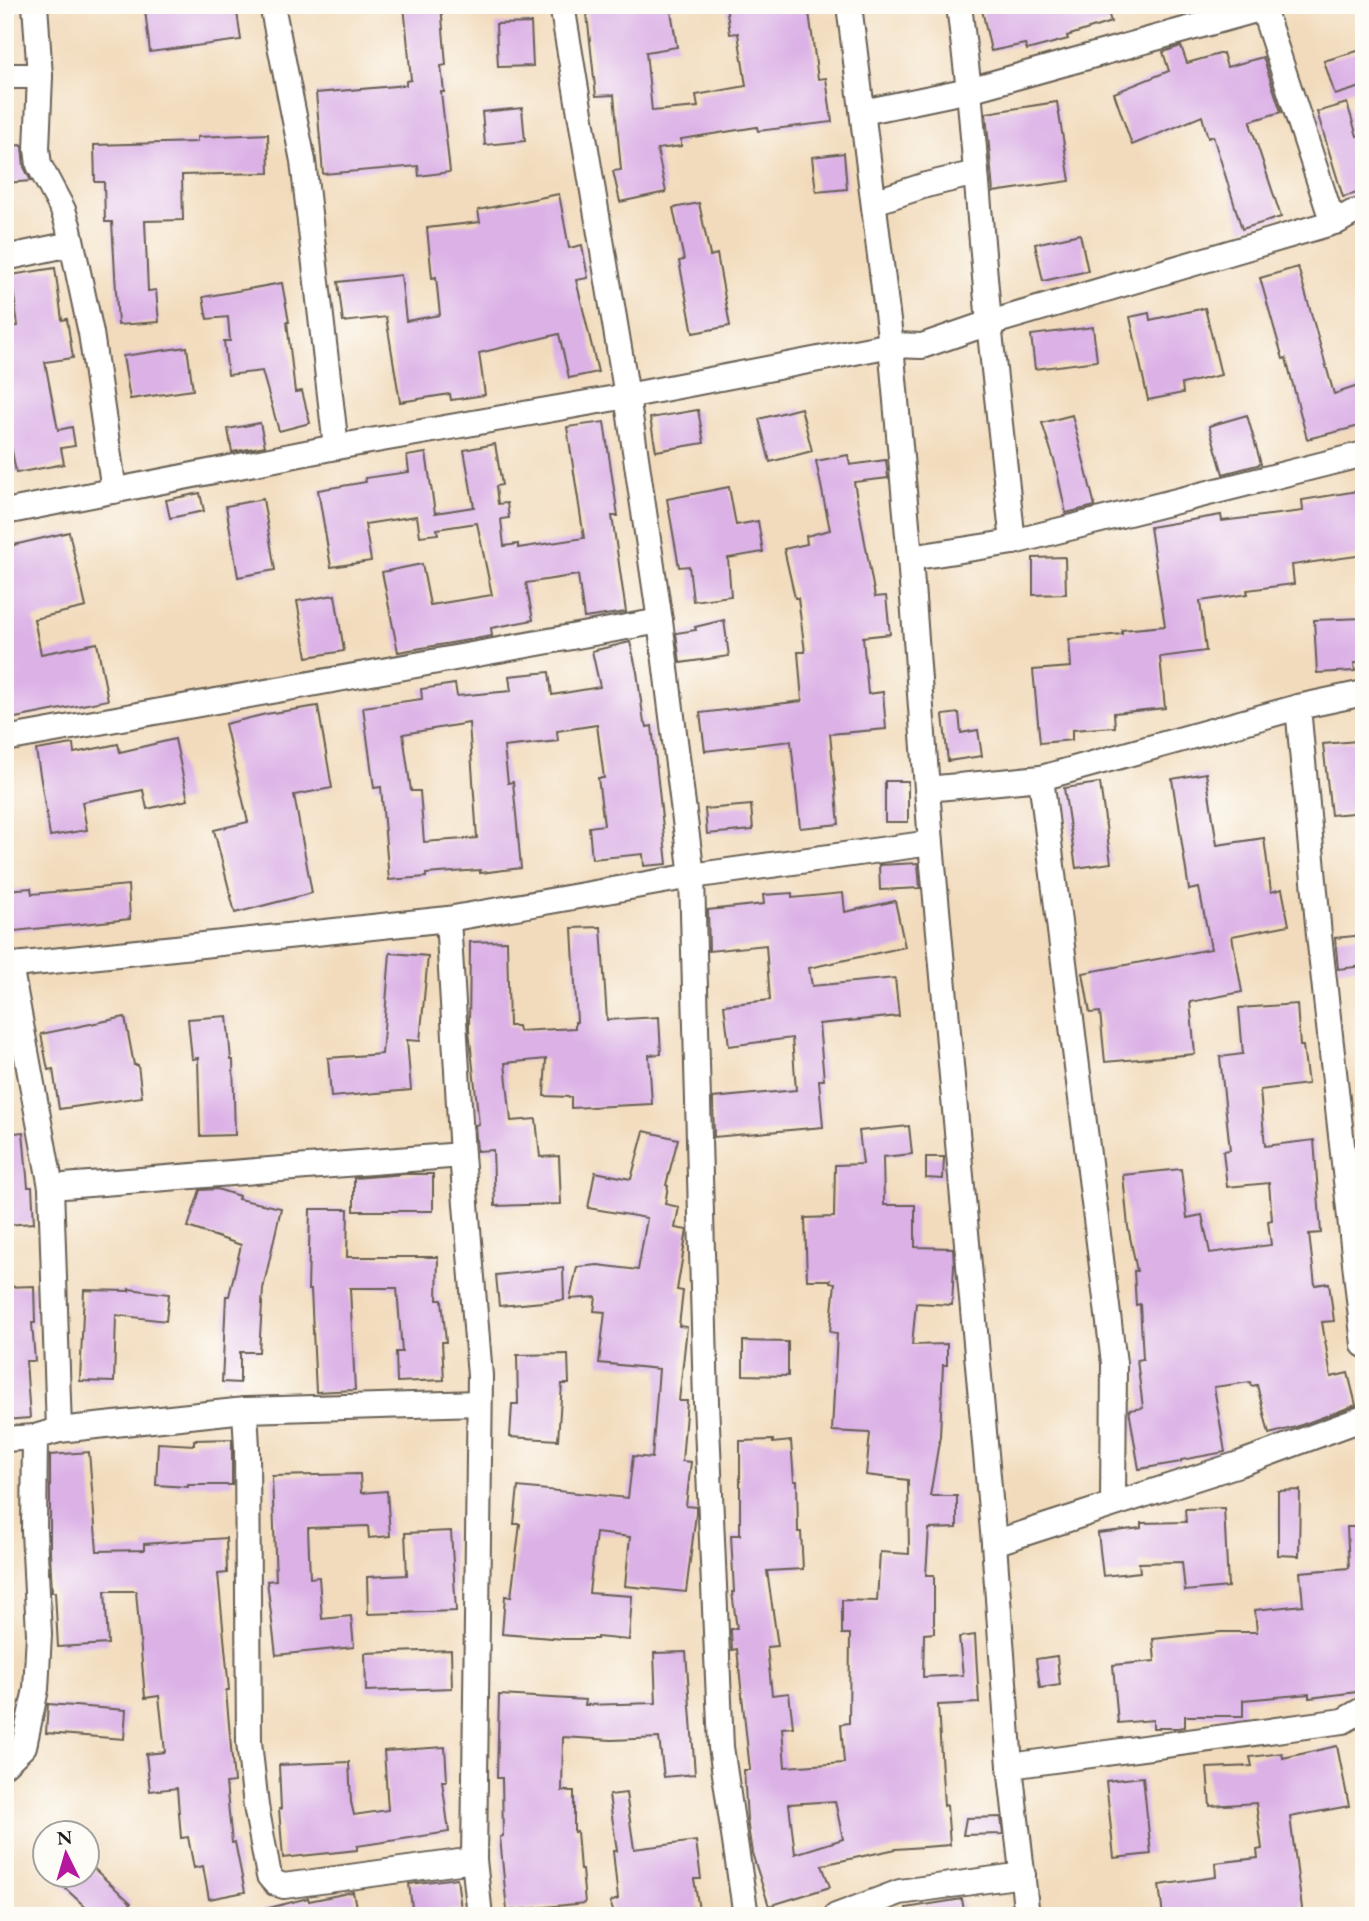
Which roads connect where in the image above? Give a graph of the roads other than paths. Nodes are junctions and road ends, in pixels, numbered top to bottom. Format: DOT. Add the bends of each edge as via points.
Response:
graph roads {
  1 [pos="35,5"];
  2 [pos="272,5"];
  3 [pos="562,5"];
  4 [pos="849,5"];
  5 [pos="959,5"];
  6 [pos="1263,7"];
  7 [pos="5,76"];
  8 [pos="40,76"];
  9 [pos="969,90"];
  10 [pos="863,112"];
  11 [pos="976,173"];
  12 [pos="874,202"];
  13 [pos="1364,210"];
  14 [pos="1338,221"];
  15 [pos="71,244"];
  16 [pos="5,258"];
  17 [pos="989,324"];
  18 [pos="891,345"];
  19 [pos="627,396"];
  20 [pos="336,447"];
  21 [pos="1364,454"];
  22 [pos="114,491"];
  23 [pos="5,512"];
  24 [pos="1013,542"];
  25 [pos="910,558"];
  26 [pos="660,621"];
  27 [pos="1364,693"];
  28 [pos="1298,707"];
  29 [pos="5,739"];
  30 [pos="1041,778"];
  31 [pos="927,789"];
  32 [pos="931,843"];
  33 [pos="692,876"];
  34 [pos="448,919"];
  35 [pos="7,965"];
  36 [pos="462,1155"];
  37 [pos="51,1187"];
  38 [pos="1364,1345"];
  39 [pos="480,1403"];
  40 [pos="245,1410"];
  41 [pos="1364,1418"];
  42 [pos="59,1430"];
  43 [pos="35,1437"];
  44 [pos="5,1438"];
  45 [pos="1113,1503"];
  46 [pos="994,1543"];
  47 [pos="1364,1709"];
  48 [pos="5,1764"];
  49 [pos="1010,1766"];
  50 [pos="474,1860"];
  51 [pos="1023,1875"];
  52 [pos="480,1916"];
  53 [pos="746,1916"];
  54 [pos="836,1916"];
  55 [pos="1027,1916"];
  1 -- 8 [label="street"];
  2 -- 20 [label="street" via="303,161"];
  3 -- 19 [label="street"];
  4 -- 10 [label="street"];
  5 -- 9 [label="street"];
  6 -- 9 [label="street"];
  6 -- 14 [label="street" via="1328,208"];
  7 -- 8 [label="street"];
  8 -- 15 [label="street" via="37,149 40,165 64,210"];
  9 -- 10 [label="street"];
  9 -- 11 [label="street"];
  10 -- 12 [label="street"];
  11 -- 12 [label="street"];
  11 -- 17 [label="street"];
  12 -- 18 [label="street"];
  13 -- 14 [label="street"];
  14 -- 17 [label="street"];
  15 -- 16 [label="street"];
  15 -- 22 [label="street" via="91,333"];
  17 -- 18 [label="street" via="922,346"];
  17 -- 24 [label="street"];
  18 -- 19 [label="street"];
  18 -- 25 [label="street"];
  19 -- 20 [label="street"];
  19 -- 26 [label="street"];
  20 -- 22 [label="street"];
  21 -- 24 [label="street"];
  22 -- 23 [label="street"];
  24 -- 25 [label="street"];
  25 -- 31 [label="street"];
  26 -- 29 [label="street"];
  26 -- 33 [label="street"];
  27 -- 28 [label="street"];
  28 -- 30 [label="street"];
  28 -- 38 [label="street"];
  30 -- 31 [label="street"];
  30 -- 45 [label="street" via="1114,1363"];
  31 -- 32 [label="street"];
  32 -- 33 [label="street"];
  32 -- 46 [label="street"];
  33 -- 34 [label="street"];
  33 -- 53 [label="street" via="706,1402 721,1747"];
  34 -- 35 [label="street"];
  34 -- 36 [label="street"];
  35 -- 37 [label="street"];
  36 -- 37 [label="street"];
  36 -- 39 [label="street"];
  37 -- 42 [label="street"];
  39 -- 40 [label="street"];
  39 -- 50 [label="street"];
  40 -- 42 [label="street"];
  40 -- 50 [label="street" via="249,1742 269,1876 284,1886"];
  41 -- 45 [label="street"];
  42 -- 43 [label="street"];
  43 -- 44 [label="street"];
  43 -- 48 [label="street" via="36,1689 24,1746"];
  45 -- 46 [label="street"];
  46 -- 49 [label="street"];
  47 -- 49 [label="street" via="1343,1721"];
  49 -- 51 [label="street"];
  50 -- 52 [label="street"];
  51 -- 54 [label="street" via="900,1892"];
  51 -- 55 [label="street"];
}
